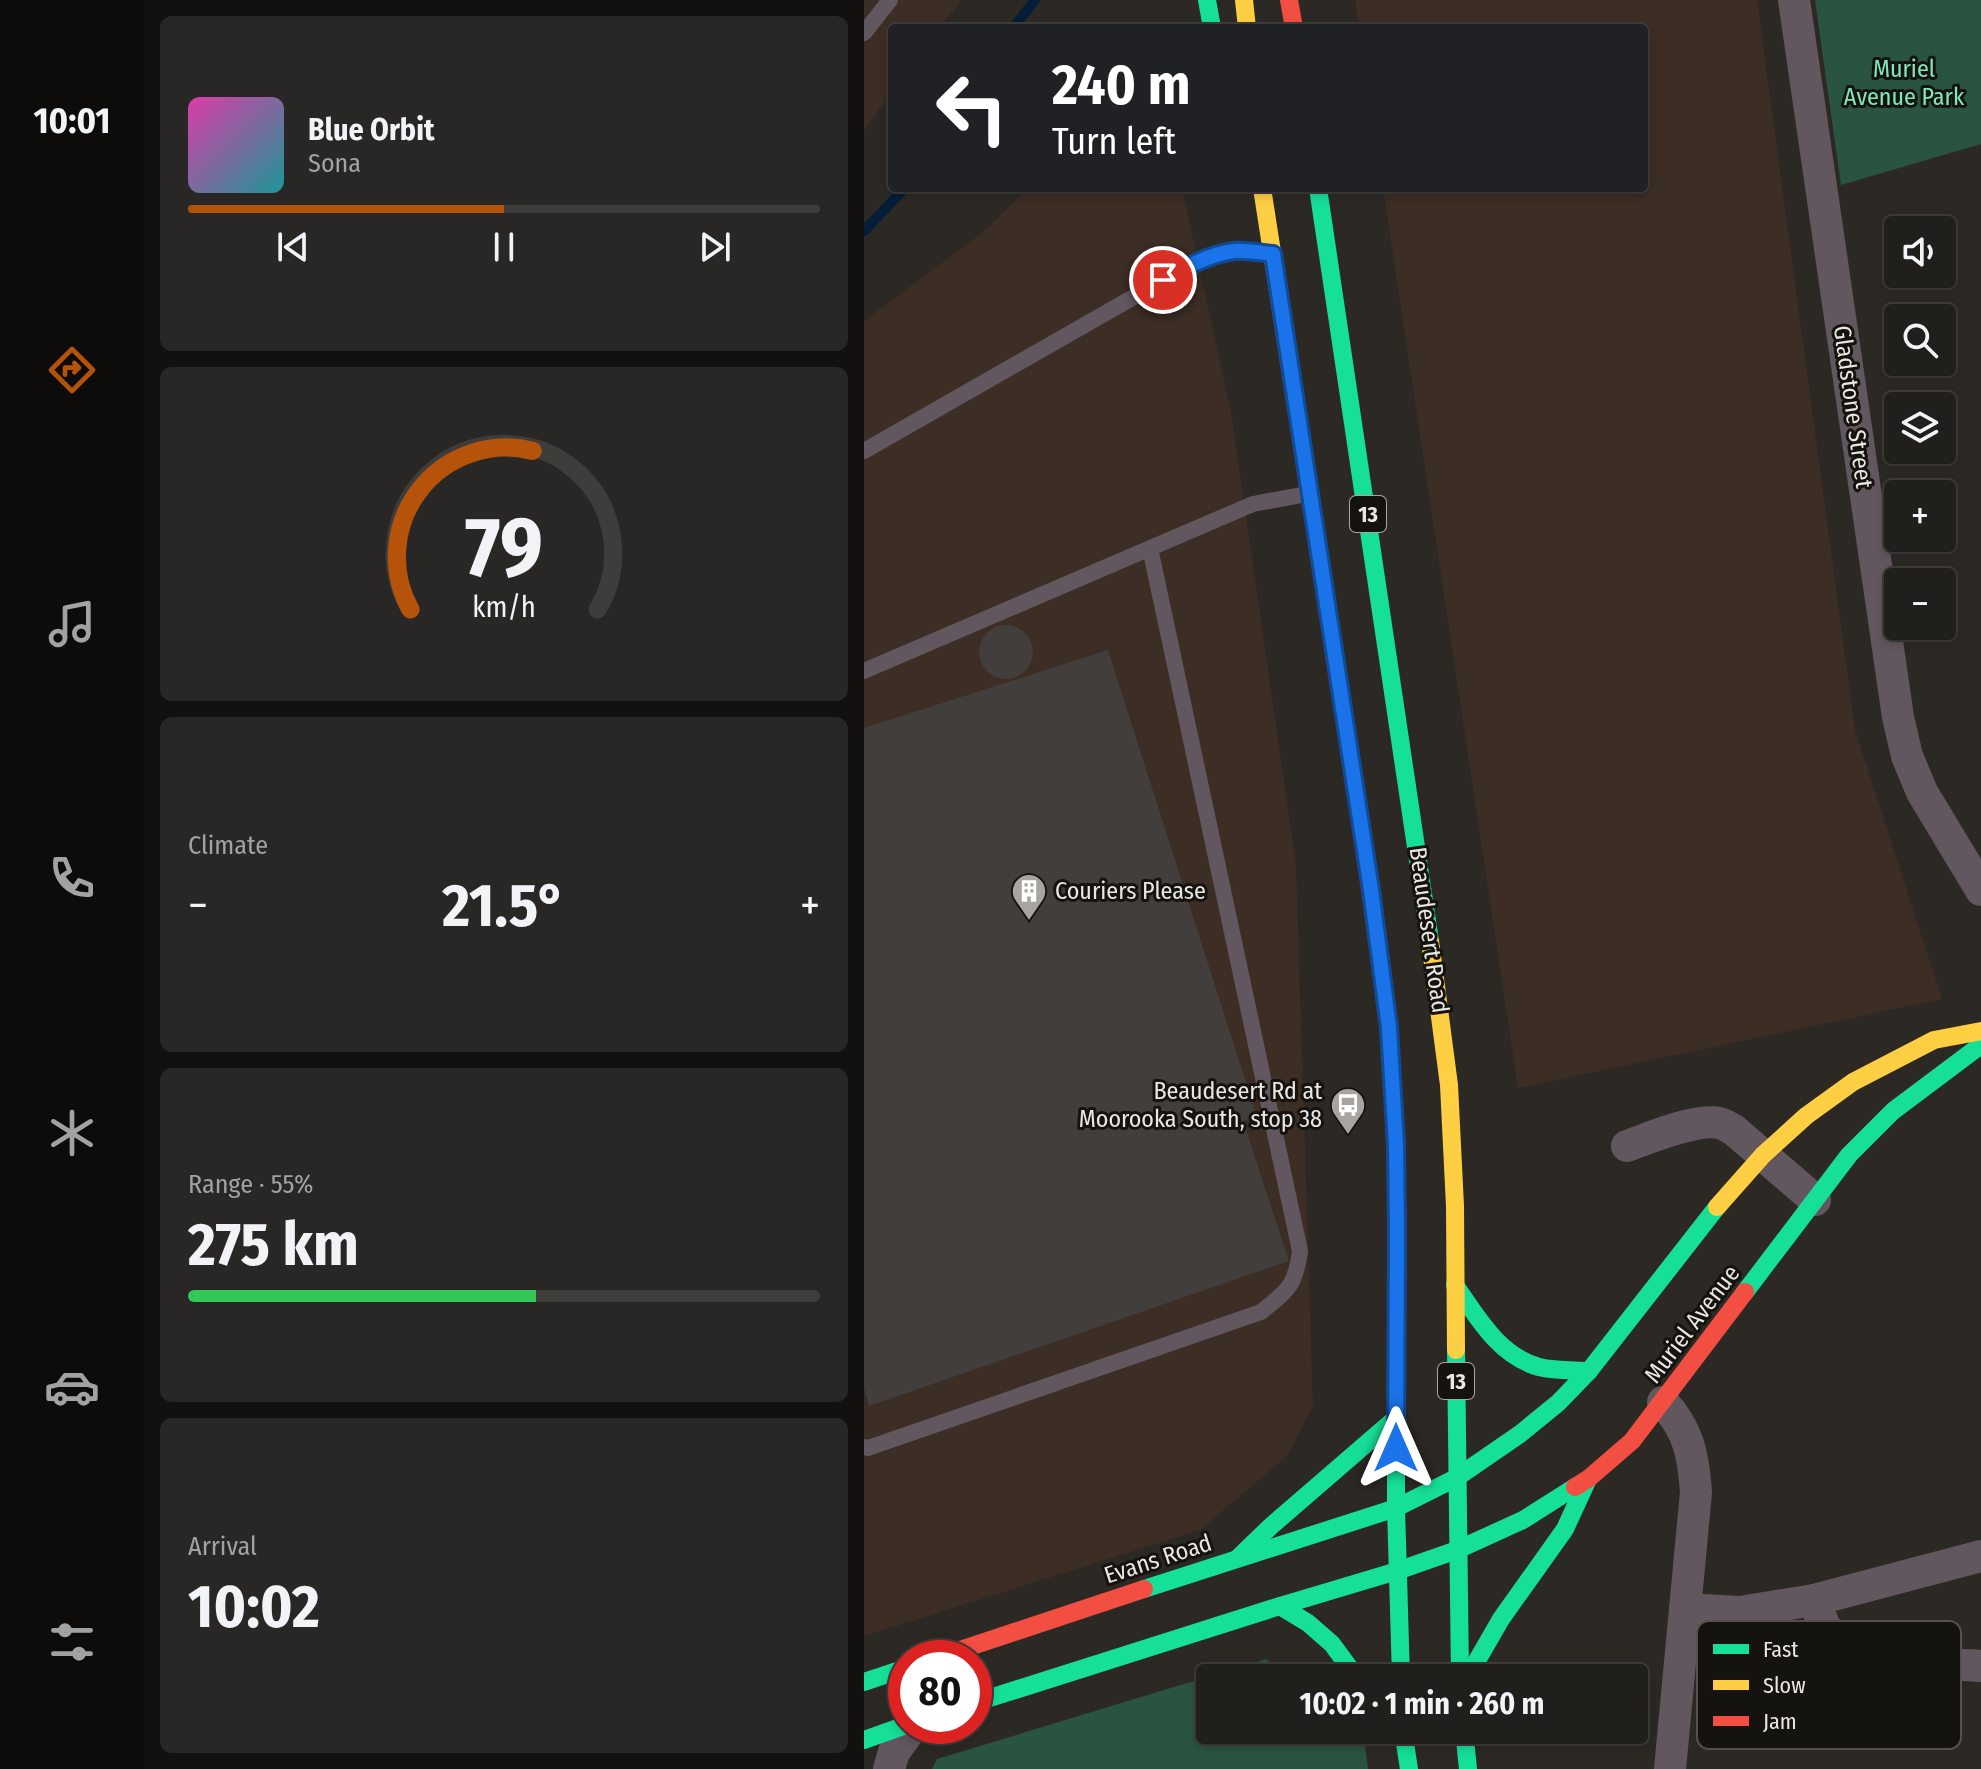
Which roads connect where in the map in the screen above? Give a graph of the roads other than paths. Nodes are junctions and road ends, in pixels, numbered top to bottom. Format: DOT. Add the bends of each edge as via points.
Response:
graph roads {
  1 [pos="890,0"];
  2 [pos="1207,0"];
  3 [pos="1244,0"];
  4 [pos="1794,0"];
  5 [pos="1211,24"];
  6 [pos="1247,24"];
  7 [pos="864,33"];
  8 [pos="1263,192"];
  9 [pos="1319,192"];
  10 [pos="1273,254"];
  11 [pos="864,451"];
  12 [pos="1310,494"];
  13 [pos="1150,548"];
  14 [pos="864,671"];
  15 [pos="1981,890"];
  16 [pos="1981,1031"];
  17 [pos="1981,1045"];
  18 [pos="1627,1146"];
  19 [pos="1763,1155"];
  20 [pos="1815,1200"];
  21 [pos="1455,1285"];
  22 [pos="1589,1371"];
  23 [pos="1663,1402"];
  24 [pos="1396,1418"];
  25 [pos="864,1447"];
  26 [pos="1456,1478"];
  27 [pos="1588,1479"];
  28 [pos="1396,1508"];
  29 [pos="1457,1550"];
  30 [pos="1981,1556"];
  31 [pos="1239,1557"];
  32 [pos="1397,1571"];
  33 [pos="1814,1600"];
  34 [pos="1280,1606"];
  35 [pos="1685,1609"];
  36 [pos="1823,1621"];
  37 [pos="990,1640"];
  38 [pos="1347,1664"];
  39 [pos="1400,1664"];
  40 [pos="1460,1664"];
  41 [pos="1475,1664"];
  42 [pos="1961,1665"];
  43 [pos="1981,1666"];
  44 [pos="888,1674"];
  45 [pos="864,1682"];
  46 [pos="992,1697"];
  47 [pos="888,1731"];
  48 [pos="864,1740"];
  49 [pos="900,1744"];
  50 [pos="1404,1744"];
  51 [pos="1465,1744"];
  52 [pos="889,1769"];
  53 [pos="1409,1769"];
  54 [pos="1468,1769"];
  55 [pos="1670,1769"];
  1 -- 7 [label="lane"];
  2 -- 5 [label="main road"];
  3 -- 6 [label="main road"];
  4 -- 15 [label="street, Gladstone Street" via="1898,717 1922,792"];
  8 -- 10 [label="main road, 13"];
  9 -- 21 [label="main road, Beaudesert Road / 13" via="1449,1085"];
  10 -- 11 [label="lane" via="1236,251 1188,266"];
  10 -- 12 [label="main road, 13"];
  12 -- 13 [label="lane" via="1253,504"];
  12 -- 24 [label="main road, 13" via="1389,1028 1396,1145"];
  13 -- 14 [label="lane"];
  13 -- 25 [label="lane" via="1300,1251 1297,1273 1289,1289 1261,1312"];
  16 -- 19 [label="main road" via="1934,1040 1853,1082"];
  17 -- 20 [label="main road, Muriel Avenue" via="1893,1111 1849,1155"];
  18 -- 19 [label="street" via="1711,1122 1723,1123"];
  19 -- 20 [label="street"];
  19 -- 22 [label="main road"];
  20 -- 23 [label="main road, Muriel Avenue"];
  21 -- 22 [label="main road" via="1496,1341 1512,1354 1533,1365"];
  21 -- 26 [label="main road, Beaudesert Road / 13"];
  22 -- 26 [label="main road" via="1520,1434"];
  23 -- 27 [label="main road, Muriel Avenue" via="1632,1441"];
  23 -- 35 [label="street" via="1685,1433 1693,1460 1696,1492"];
  24 -- 28 [label="main road, 13"];
  24 -- 31 [label="main road"];
  26 -- 28 [label="main road"];
  26 -- 29 [label="main road, Beaudesert Road / 13"];
  27 -- 29 [label="main road, Muriel Avenue" via="1523,1520"];
  27 -- 41 [label="main road" via="1565,1529"];
  28 -- 31 [label="main road, Evans Road"];
  28 -- 32 [label="main road, 13"];
  29 -- 32 [label="main road, Muriel Avenue"];
  29 -- 40 [label="main road, Beaudesert Road / 13"];
  30 -- 33 [label="street"];
  31 -- 37 [label="main road, Evans Road"];
  32 -- 34 [label="main road"];
  32 -- 39 [label="main road, 13"];
  33 -- 35 [label="street" via="1740,1612"];
  33 -- 36 [label="street"];
  34 -- 38 [label="main road" via="1308,1623"];
  34 -- 46 [label="main road"];
  35 -- 55 [label="street"];
  42 -- 43 [label="street"];
  44 -- 45 [label="main road"];
  47 -- 48 [label="main road"];
  49 -- 52 [label="street"];
  50 -- 53 [label="main road"];
  51 -- 54 [label="main road"];
}
